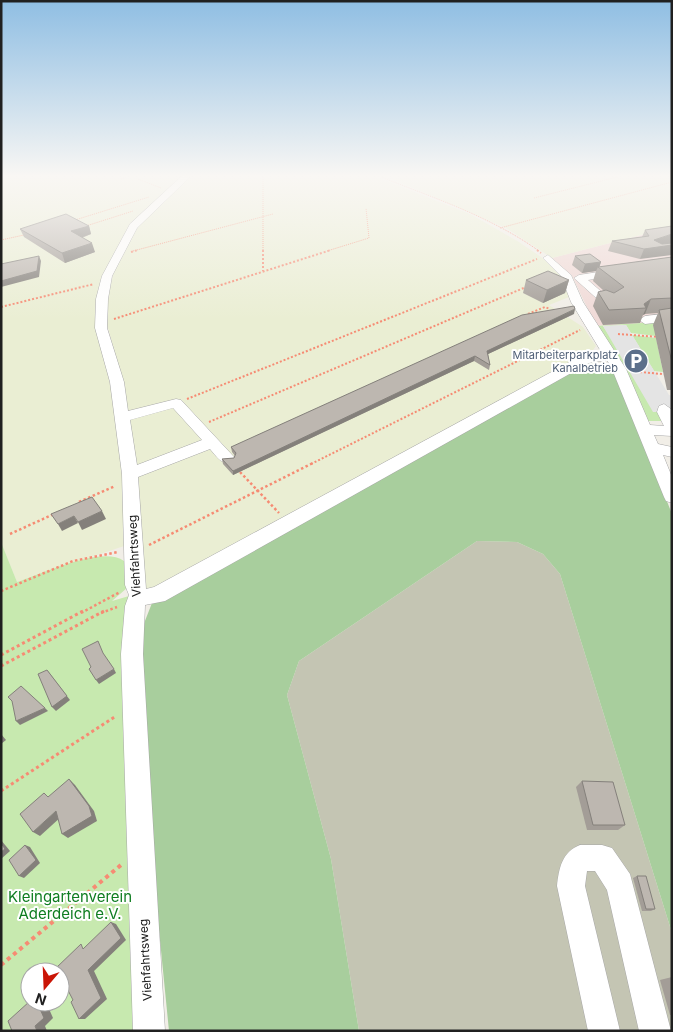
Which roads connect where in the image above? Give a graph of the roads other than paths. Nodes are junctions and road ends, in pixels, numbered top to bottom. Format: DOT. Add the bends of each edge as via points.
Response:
graph roads {
  1 [pos="136,223"];
  2 [pos="543,258"];
  3 [pos="566,275"];
  4 [pos="597,293"];
  5 [pos="574,296"];
  6 [pos="608,302"];
  7 [pos="672,317"];
  8 [pos="645,320"];
  9 [pos="610,356"];
  10 [pos="672,414"];
  11 [pos="122,417"];
  12 [pos="672,426"];
  13 [pos="645,430"];
  14 [pos="672,430"];
  15 [pos="212,442"];
  16 [pos="652,448"];
  17 [pos="672,452"];
  18 [pos="226,458"];
  19 [pos="130,477"];
  20 [pos="672,497"];
  21 [pos="132,597"];
  22 [pos="149,1031"];
  23 [pos="604,1031"];
  24 [pos="655,1031"];
  1 -- 11 [label="street, Viehfahrtsweg" via="126,236 102,299 102,334 117,382"];
  2 -- 3 [label="street"];
  3 -- 4 [label="street" via="628,269 579,278"];
  3 -- 5 [label="street"];
  4 -- 5 [label="street"];
  4 -- 6 [label="street"];
  5 -- 9 [label="street"];
  7 -- 8 [label="street"];
  9 -- 13 [label="street" via="628,387"];
  9 -- 21 [label="street" via="586,359 158,595"];
  10 -- 12 [label="street" via="664,409"];
  11 -- 15 [label="street" via="176,403"];
  11 -- 19 [label="street, Viehfahrtsweg"];
  13 -- 14 [label="street"];
  13 -- 16 [label="street"];
  15 -- 18 [label="street"];
  15 -- 19 [label="street"];
  16 -- 17 [label="street"];
  16 -- 20 [label="street"];
  19 -- 21 [label="street, Viehfahrtsweg" via="135,553"];
  21 -- 22 [label="street, Viehfahrtsweg" via="135,606 132,654"];
  23 -- 24 [label="street" via="571,886 572,870 580,858 602,858 620,884"];
}
